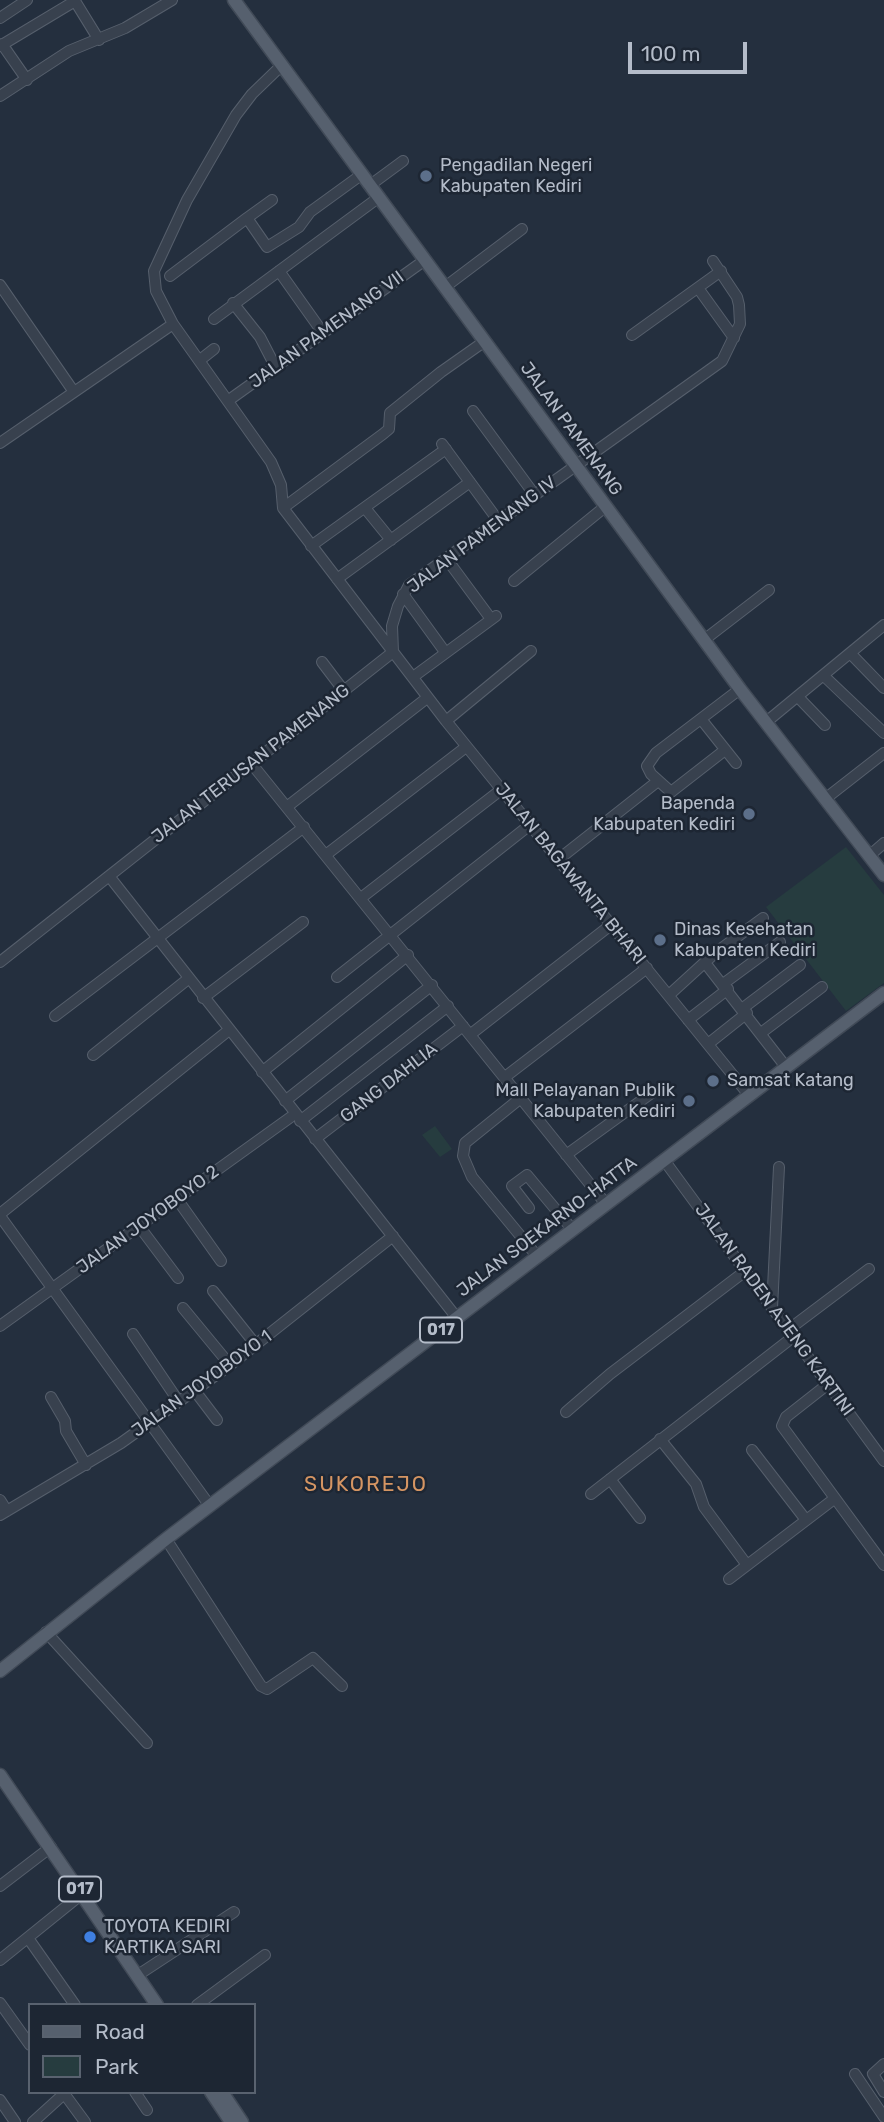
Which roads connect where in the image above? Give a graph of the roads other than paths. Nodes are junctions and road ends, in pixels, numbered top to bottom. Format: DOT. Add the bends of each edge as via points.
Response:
graph roads {
  1 [pos="27,0"];
  2 [pos="172,0"];
  3 [pos="234,0"];
  4 [pos="0,18"];
  5 [pos="99,40"];
  6 [pos="1,45"];
  7 [pos="281,66"];
  8 [pos="27,80"];
  9 [pos="0,96"];
  10 [pos="403,160"];
  11 [pos="365,181"];
  12 [pos="378,198"];
  13 [pos="272,200"];
  14 [pos="247,218"];
  15 [pos="522,229"];
  16 [pos="425,260"];
  17 [pos="713,261"];
  18 [pos="279,271"];
  19 [pos="721,271"];
  20 [pos="170,276"];
  21 [pos="0,285"];
  22 [pos="445,287"];
  23 [pos="698,288"];
  24 [pos="233,303"];
  25 [pos="214,319"];
  26 [pos="173,324"];
  27 [pos="323,333"];
  28 [pos="632,335"];
  29 [pos="734,338"];
  30 [pos="485,341"];
  31 [pos="214,349"];
  32 [pos="200,360"];
  33 [pos="275,366"];
  34 [pos="74,392"];
  35 [pos="229,400"];
  36 [pos="473,411"];
  37 [pos="0,443"];
  38 [pos="575,465"];
  39 [pos="470,482"];
  40 [pos="534,494"];
  41 [pos="606,506"];
  42 [pos="283,508"];
  43 [pos="365,508"];
  44 [pos="497,519"];
  45 [pos="391,540"];
  46 [pos="311,547"];
  47 [pos="446,558"];
  48 [pos="337,579"];
  49 [pos="514,581"];
  50 [pos="769,590"];
  51 [pos="403,594"];
  52 [pos="884,625"];
  53 [pos="704,640"];
  54 [pos="531,651"];
  55 [pos="393,652"];
  56 [pos="445,652"];
  57 [pos="850,653"];
  58 [pos="322,662"];
  59 [pos="824,676"];
  60 [pos="412,677"];
  61 [pos="884,688"];
  62 [pos="740,690"];
  63 [pos="344,691"];
  64 [pos="427,698"];
  65 [pos="799,698"];
  66 [pos="701,719"];
  67 [pos="446,721"];
  68 [pos="765,723"];
  69 [pos="825,725"];
  70 [pos="884,733"];
  71 [pos="466,747"];
  72 [pos="725,750"];
  73 [pos="884,754"];
  74 [pos="251,763"];
  75 [pos="736,763"];
  76 [pos="658,781"];
  77 [pos="502,789"];
  78 [pos="825,799"];
  79 [pos="288,806"];
  80 [pos="531,824"];
  81 [pos="304,827"];
  82 [pos="884,843"];
  83 [pos="327,854"];
  84 [pos="869,856"];
  85 [pos="559,859"];
  86 [pos="884,875"];
  87 [pos="109,876"];
  88 [pos="361,898"];
  89 [pos="763,918"];
  90 [pos="303,922"];
  91 [pos="612,925"];
  92 [pos="390,934"];
  93 [pos="157,939"];
  94 [pos="780,942"];
  95 [pos="408,956"];
  96 [pos="0,962"];
  97 [pos="706,964"];
  98 [pos="800,965"];
  99 [pos="647,968"];
  100 [pos="337,977"];
  101 [pos="188,979"];
  102 [pos="432,985"];
  103 [pos="726,987"];
  104 [pos="822,987"];
  105 [pos="884,993"];
  106 [pos="668,995"];
  107 [pos="203,998"];
  108 [pos="449,1006"];
  109 [pos="745,1011"];
  110 [pos="55,1016"];
  111 [pos="688,1020"];
  112 [pos="463,1026"];
  113 [pos="229,1030"];
  114 [pos="761,1033"];
  115 [pos="471,1034"];
  116 [pos="708,1044"];
  117 [pos="93,1055"];
  118 [pos="786,1067"];
  119 [pos="262,1072"];
  120 [pos="505,1077"];
  121 [pos="653,1092"];
  122 [pos="748,1095"];
  123 [pos="522,1097"];
  124 [pos="285,1101"];
  125 [pos="298,1117"];
  126 [pos="315,1139"];
  127 [pos="566,1155"];
  128 [pos="664,1160"];
  129 [pos="779,1167"];
  130 [pos="177,1199"];
  131 [pos="606,1203"];
  132 [pos="529,1208"];
  133 [pos="0,1215"];
  134 [pos="139,1226"];
  135 [pos="572,1229"];
  136 [pos="393,1236"];
  137 [pos="537,1256"];
  138 [pos="221,1261"];
  139 [pos="869,1269"];
  140 [pos="744,1272"];
  141 [pos="178,1278"];
  142 [pos="51,1290"];
  143 [pos="213,1291"];
  144 [pos="183,1308"];
  145 [pos="772,1309"];
  146 [pos="457,1318"];
  147 [pos="0,1326"];
  148 [pos="133,1334"];
  149 [pos="790,1334"];
  150 [pos="256,1345"];
  151 [pos="230,1365"];
  152 [pos="828,1384"];
  153 [pos="195,1391"];
  154 [pos="51,1397"];
  155 [pos="179,1402"];
  156 [pos="566,1412"];
  157 [pos="217,1420"];
  158 [pos="149,1423"];
  159 [pos="660,1439"];
  160 [pos="752,1450"];
  161 [pos="884,1461"];
  162 [pos="86,1465"];
  163 [pos="610,1479"];
  164 [pos="591,1494"];
  165 [pos="834,1499"];
  166 [pos="0,1500"];
  167 [pos="210,1506"];
  168 [pos="4,1513"];
  169 [pos="640,1518"];
  170 [pos="806,1520"];
  171 [pos="166,1539"];
  172 [pos="747,1565"];
  173 [pos="884,1565"];
  174 [pos="729,1579"];
  175 [pos="46,1632"];
  176 [pos="0,1671"];
  177 [pos="342,1685"];
  178 [pos="147,1743"];
  179 [pos="0,1775"];
  180 [pos="51,1847"];
  181 [pos="12,1876"];
  182 [pos="0,1878"];
  183 [pos="0,1886"];
  184 [pos="83,1894"];
  185 [pos="234,1912"];
  186 [pos="28,1938"];
  187 [pos="265,1955"];
  188 [pos="0,1960"];
  189 [pos="138,1975"];
  190 [pos="0,2003"];
  191 [pos="74,2003"];
  192 [pos="156,2003"];
  193 [pos="200,2003"];
  194 [pos="28,2042"];
  195 [pos="884,2064"];
  196 [pos="855,2074"];
  197 [pos="884,2092"];
  198 [pos="64,2094"];
  199 [pos="66,2094"];
  200 [pos="136,2094"];
  201 [pos="212,2094"];
  202 [pos="223,2094"];
  203 [pos="0,2100"];
  204 [pos="147,2110"];
  205 [pos="884,2117"];
  206 [pos="15,2122"];
  207 [pos="33,2122"];
  208 [pos="85,2122"];
  209 [pos="230,2122"];
  210 [pos="242,2122"];
  1 -- 4 [label="street"];
  2 -- 5 [label="street"];
  3 -- 7 [label="main road, JALAN PAMENANG"];
  5 -- 6 [label="street" via="75,2"];
  5 -- 8 [label="street" via="69,51"];
  6 -- 8 [label="street"];
  7 -- 11 [label="main road, JALAN PAMENANG"];
  7 -- 26 [label="street" via="236,114 158,260 156,291"];
  8 -- 9 [label="street"];
  10 -- 11 [label="street"];
  11 -- 12 [label="main road, JALAN PAMENANG"];
  11 -- 14 [label="street" via="315,208 299,227 270,247"];
  12 -- 16 [label="main road, JALAN PAMENANG"];
  12 -- 18 [label="street"];
  13 -- 14 [label="street"];
  14 -- 20 [label="street"];
  15 -- 22 [label="street"];
  16 -- 22 [label="main road, JALAN PAMENANG"];
  16 -- 27 [label="street, JALAN PAMENANG VII"];
  17 -- 19 [label="street"];
  18 -- 24 [label="street"];
  18 -- 27 [label="street"];
  19 -- 23 [label="street"];
  19 -- 29 [label="street" via="739,305 740,324"];
  21 -- 34 [label="street"];
  22 -- 30 [label="main road, JALAN PAMENANG"];
  23 -- 28 [label="street"];
  23 -- 29 [label="street"];
  24 -- 25 [label="street"];
  24 -- 33 [label="street" via="260,337"];
  26 -- 32 [label="street"];
  26 -- 34 [label="street"];
  27 -- 33 [label="street, JALAN PAMENANG VII"];
  29 -- 38 [label="street, JALAN PAMENANG IV" via="716,366"];
  30 -- 38 [label="main road, JALAN PAMENANG"];
  30 -- 42 [label="street" via="390,413 389,429 383,434"];
  31 -- 32 [label="street"];
  32 -- 35 [label="street"];
  33 -- 35 [label="street, JALAN PAMENANG VII"];
  34 -- 37 [label="street"];
  35 -- 42 [label="street" via="271,462 281,485"];
  36 -- 40 [label="street"];
  38 -- 40 [label="street, JALAN PAMENANG IV"];
  38 -- 41 [label="main road, JALAN PAMENANG"];
  39 -- 43 [label="street" via="444,447"];
  39 -- 44 [label="street"];
  39 -- 45 [label="street"];
  40 -- 44 [label="street, JALAN PAMENANG IV"];
  41 -- 49 [label="street"];
  41 -- 53 [label="main road, JALAN PAMENANG"];
  42 -- 46 [label="street, JALAN BAGAWANTA BHARI"];
  43 -- 45 [label="street"];
  43 -- 46 [label="street"];
  44 -- 47 [label="street, JALAN PAMENANG IV"];
  45 -- 48 [label="street"];
  46 -- 48 [label="street, JALAN BAGAWANTA BHARI"];
  47 -- 51 [label="street, JALAN PAMENANG IV"];
  47 -- 56 [label="street" via="493,618"];
  48 -- 55 [label="street, JALAN BAGAWANTA BHARI"];
  50 -- 53 [label="street"];
  51 -- 55 [label="street, JALAN PAMENANG IV" via="392,626"];
  51 -- 56 [label="street"];
  52 -- 57 [label="street"];
  53 -- 62 [label="main road, JALAN PAMENANG"];
  54 -- 67 [label="street"];
  55 -- 60 [label="street, JALAN BAGAWANTA BHARI"];
  55 -- 63 [label="street, JALAN TERUSAN PAMENANG"];
  56 -- 60 [label="street"];
  57 -- 59 [label="street"];
  57 -- 61 [label="street"];
  58 -- 63 [label="street"];
  59 -- 65 [label="street"];
  59 -- 70 [label="street"];
  60 -- 64 [label="street, JALAN BAGAWANTA BHARI"];
  62 -- 66 [label="street"];
  62 -- 68 [label="main road, JALAN PAMENANG"];
  63 -- 74 [label="street, JALAN TERUSAN PAMENANG"];
  64 -- 67 [label="street, JALAN BAGAWANTA BHARI"];
  64 -- 79 [label="street"];
  65 -- 68 [label="street"];
  65 -- 69 [label="street"];
  66 -- 72 [label="street"];
  66 -- 76 [label="street" via="648,761"];
  67 -- 71 [label="street, JALAN BAGAWANTA BHARI"];
  68 -- 78 [label="main road, JALAN PAMENANG"];
  71 -- 77 [label="street, JALAN BAGAWANTA BHARI"];
  71 -- 83 [label="street"];
  72 -- 75 [label="street"];
  72 -- 76 [label="street" via="674,790 668,792"];
  73 -- 78 [label="street"];
  74 -- 79 [label="street"];
  74 -- 87 [label="street, JALAN TERUSAN PAMENANG"];
  76 -- 85 [label="street"];
  77 -- 80 [label="street, JALAN BAGAWANTA BHARI"];
  77 -- 88 [label="street"];
  78 -- 84 [label="main road, JALAN PAMENANG"];
  79 -- 81 [label="street"];
  80 -- 85 [label="street, JALAN BAGAWANTA BHARI"];
  80 -- 92 [label="street"];
  81 -- 83 [label="street"];
  81 -- 93 [label="street"];
  82 -- 84 [label="street"];
  83 -- 88 [label="street"];
  84 -- 86 [label="main road, JALAN PAMENANG"];
  85 -- 91 [label="street, JALAN BAGAWANTA BHARI"];
  87 -- 93 [label="street"];
  87 -- 96 [label="street, JALAN TERUSAN PAMENANG"];
  88 -- 92 [label="street"];
  89 -- 97 [label="street"];
  90 -- 107 [label="street"];
  91 -- 99 [label="street, JALAN BAGAWANTA BHARI"];
  91 -- 115 [label="street"];
  92 -- 95 [label="street"];
  92 -- 100 [label="street"];
  93 -- 101 [label="street"];
  93 -- 110 [label="street"];
  94 -- 103 [label="street"];
  95 -- 102 [label="street"];
  95 -- 119 [label="street"];
  97 -- 103 [label="street"];
  97 -- 106 [label="street"];
  98 -- 109 [label="street"];
  99 -- 106 [label="street, JALAN BAGAWANTA BHARI"];
  99 -- 120 [label="street"];
  101 -- 107 [label="street"];
  101 -- 117 [label="street"];
  102 -- 108 [label="street"];
  102 -- 124 [label="street"];
  103 -- 109 [label="street"];
  103 -- 111 [label="street"];
  104 -- 114 [label="street"];
  105 -- 118 [label="main road, JALAN SOEKARNO-HATTA / 017"];
  106 -- 111 [label="street, JALAN BAGAWANTA BHARI"];
  107 -- 113 [label="street"];
  108 -- 112 [label="street"];
  108 -- 125 [label="street, JALAN JOYOBOYO 2"];
  109 -- 114 [label="street"];
  109 -- 116 [label="street"];
  111 -- 116 [label="street, JALAN BAGAWANTA BHARI"];
  112 -- 115 [label="street"];
  112 -- 126 [label="street, GANG DAHLIA"];
  113 -- 119 [label="street"];
  113 -- 133 [label="street"];
  114 -- 118 [label="street"];
  115 -- 120 [label="street"];
  116 -- 122 [label="street, JALAN BAGAWANTA BHARI"];
  118 -- 122 [label="main road, JALAN SOEKARNO-HATTA / 017"];
  119 -- 124 [label="street"];
  120 -- 123 [label="street"];
  121 -- 127 [label="street"];
  122 -- 128 [label="main road, JALAN SOEKARNO-HATTA / 017"];
  123 -- 127 [label="street"];
  123 -- 137 [label="street" via="465,1143 463,1156 472,1177"];
  124 -- 125 [label="street"];
  125 -- 126 [label="street"];
  125 -- 130 [label="street, JALAN JOYOBOYO 2"];
  126 -- 136 [label="street"];
  127 -- 131 [label="street"];
  128 -- 131 [label="main road, JALAN SOEKARNO-HATTA / 017"];
  128 -- 140 [label="street, JALAN RADEN AJENG KARTINI"];
  129 -- 145 [label="street"];
  130 -- 134 [label="street, JALAN JOYOBOYO 2"];
  130 -- 138 [label="street"];
  131 -- 135 [label="main road, JALAN SOEKARNO-HATTA / 017"];
  132 -- 135 [label="street" via="512,1186 527,1175"];
  133 -- 142 [label="street"];
  134 -- 141 [label="street"];
  134 -- 142 [label="street, JALAN JOYOBOYO 2"];
  135 -- 137 [label="main road, JALAN SOEKARNO-HATTA / 017"];
  136 -- 146 [label="street"];
  136 -- 150 [label="street, JALAN JOYOBOYO 1"];
  137 -- 146 [label="main road, JALAN SOEKARNO-HATTA / 017"];
  139 -- 149 [label="street"];
  140 -- 145 [label="street, JALAN RADEN AJENG KARTINI"];
  140 -- 156 [label="street"];
  142 -- 147 [label="street, JALAN JOYOBOYO 2"];
  142 -- 158 [label="street"];
  143 -- 150 [label="street"];
  144 -- 151 [label="street"];
  145 -- 149 [label="street, JALAN RADEN AJENG KARTINI"];
  146 -- 167 [label="main road, JALAN SOEKARNO-HATTA / 017"];
  148 -- 155 [label="street"];
  149 -- 152 [label="street, JALAN RADEN AJENG KARTINI"];
  149 -- 159 [label="street"];
  150 -- 151 [label="street, JALAN JOYOBOYO 1"];
  151 -- 153 [label="street, JALAN JOYOBOYO 1"];
  152 -- 161 [label="street, JALAN RADEN AJENG KARTINI"];
  152 -- 165 [label="street" via="782,1422"];
  153 -- 155 [label="street, JALAN JOYOBOYO 1"];
  153 -- 157 [label="street"];
  154 -- 162 [label="street" via="65,1422 65,1432"];
  155 -- 158 [label="street, JALAN JOYOBOYO 1"];
  158 -- 162 [label="street, JALAN JOYOBOYO 1"];
  158 -- 167 [label="street"];
  159 -- 163 [label="street"];
  159 -- 172 [label="street" via="696,1484 704,1507"];
  160 -- 170 [label="street"];
  162 -- 168 [label="street, JALAN JOYOBOYO 1"];
  163 -- 164 [label="street"];
  163 -- 169 [label="street"];
  165 -- 170 [label="street"];
  165 -- 173 [label="street"];
  166 -- 168 [label="street"];
  167 -- 171 [label="main road, JALAN SOEKARNO-HATTA / 017"];
  170 -- 172 [label="street"];
  171 -- 175 [label="main road, JALAN SOEKARNO-HATTA / 017"];
  171 -- 177 [label="street" via="262,1687 267,1689 313,1658"];
  172 -- 174 [label="street"];
  175 -- 176 [label="main road, JALAN SOEKARNO-HATTA / 017"];
  175 -- 178 [label="street"];
  179 -- 180 [label="main road, 017"];
  180 -- 181 [label="street"];
  180 -- 184 [label="main road, 017"];
  181 -- 182 [label="street"];
  181 -- 183 [label="street"];
  184 -- 186 [label="street"];
  184 -- 189 [label="main road, 017"];
  185 -- 189 [label="street"];
  186 -- 188 [label="street"];
  186 -- 191 [label="street"];
  187 -- 193 [label="street"];
  189 -- 192 [label="main road, 017"];
  190 -- 194 [label="street"];
  195 -- 197 [label="street" via="873,2074"];
  196 -- 205 [label="street"];
  198 -- 207 [label="street"];
  199 -- 208 [label="street"];
  200 -- 204 [label="street"];
  201 -- 209 [label="main road"];
  202 -- 210 [label="main road"];
  203 -- 206 [label="street"];
}
